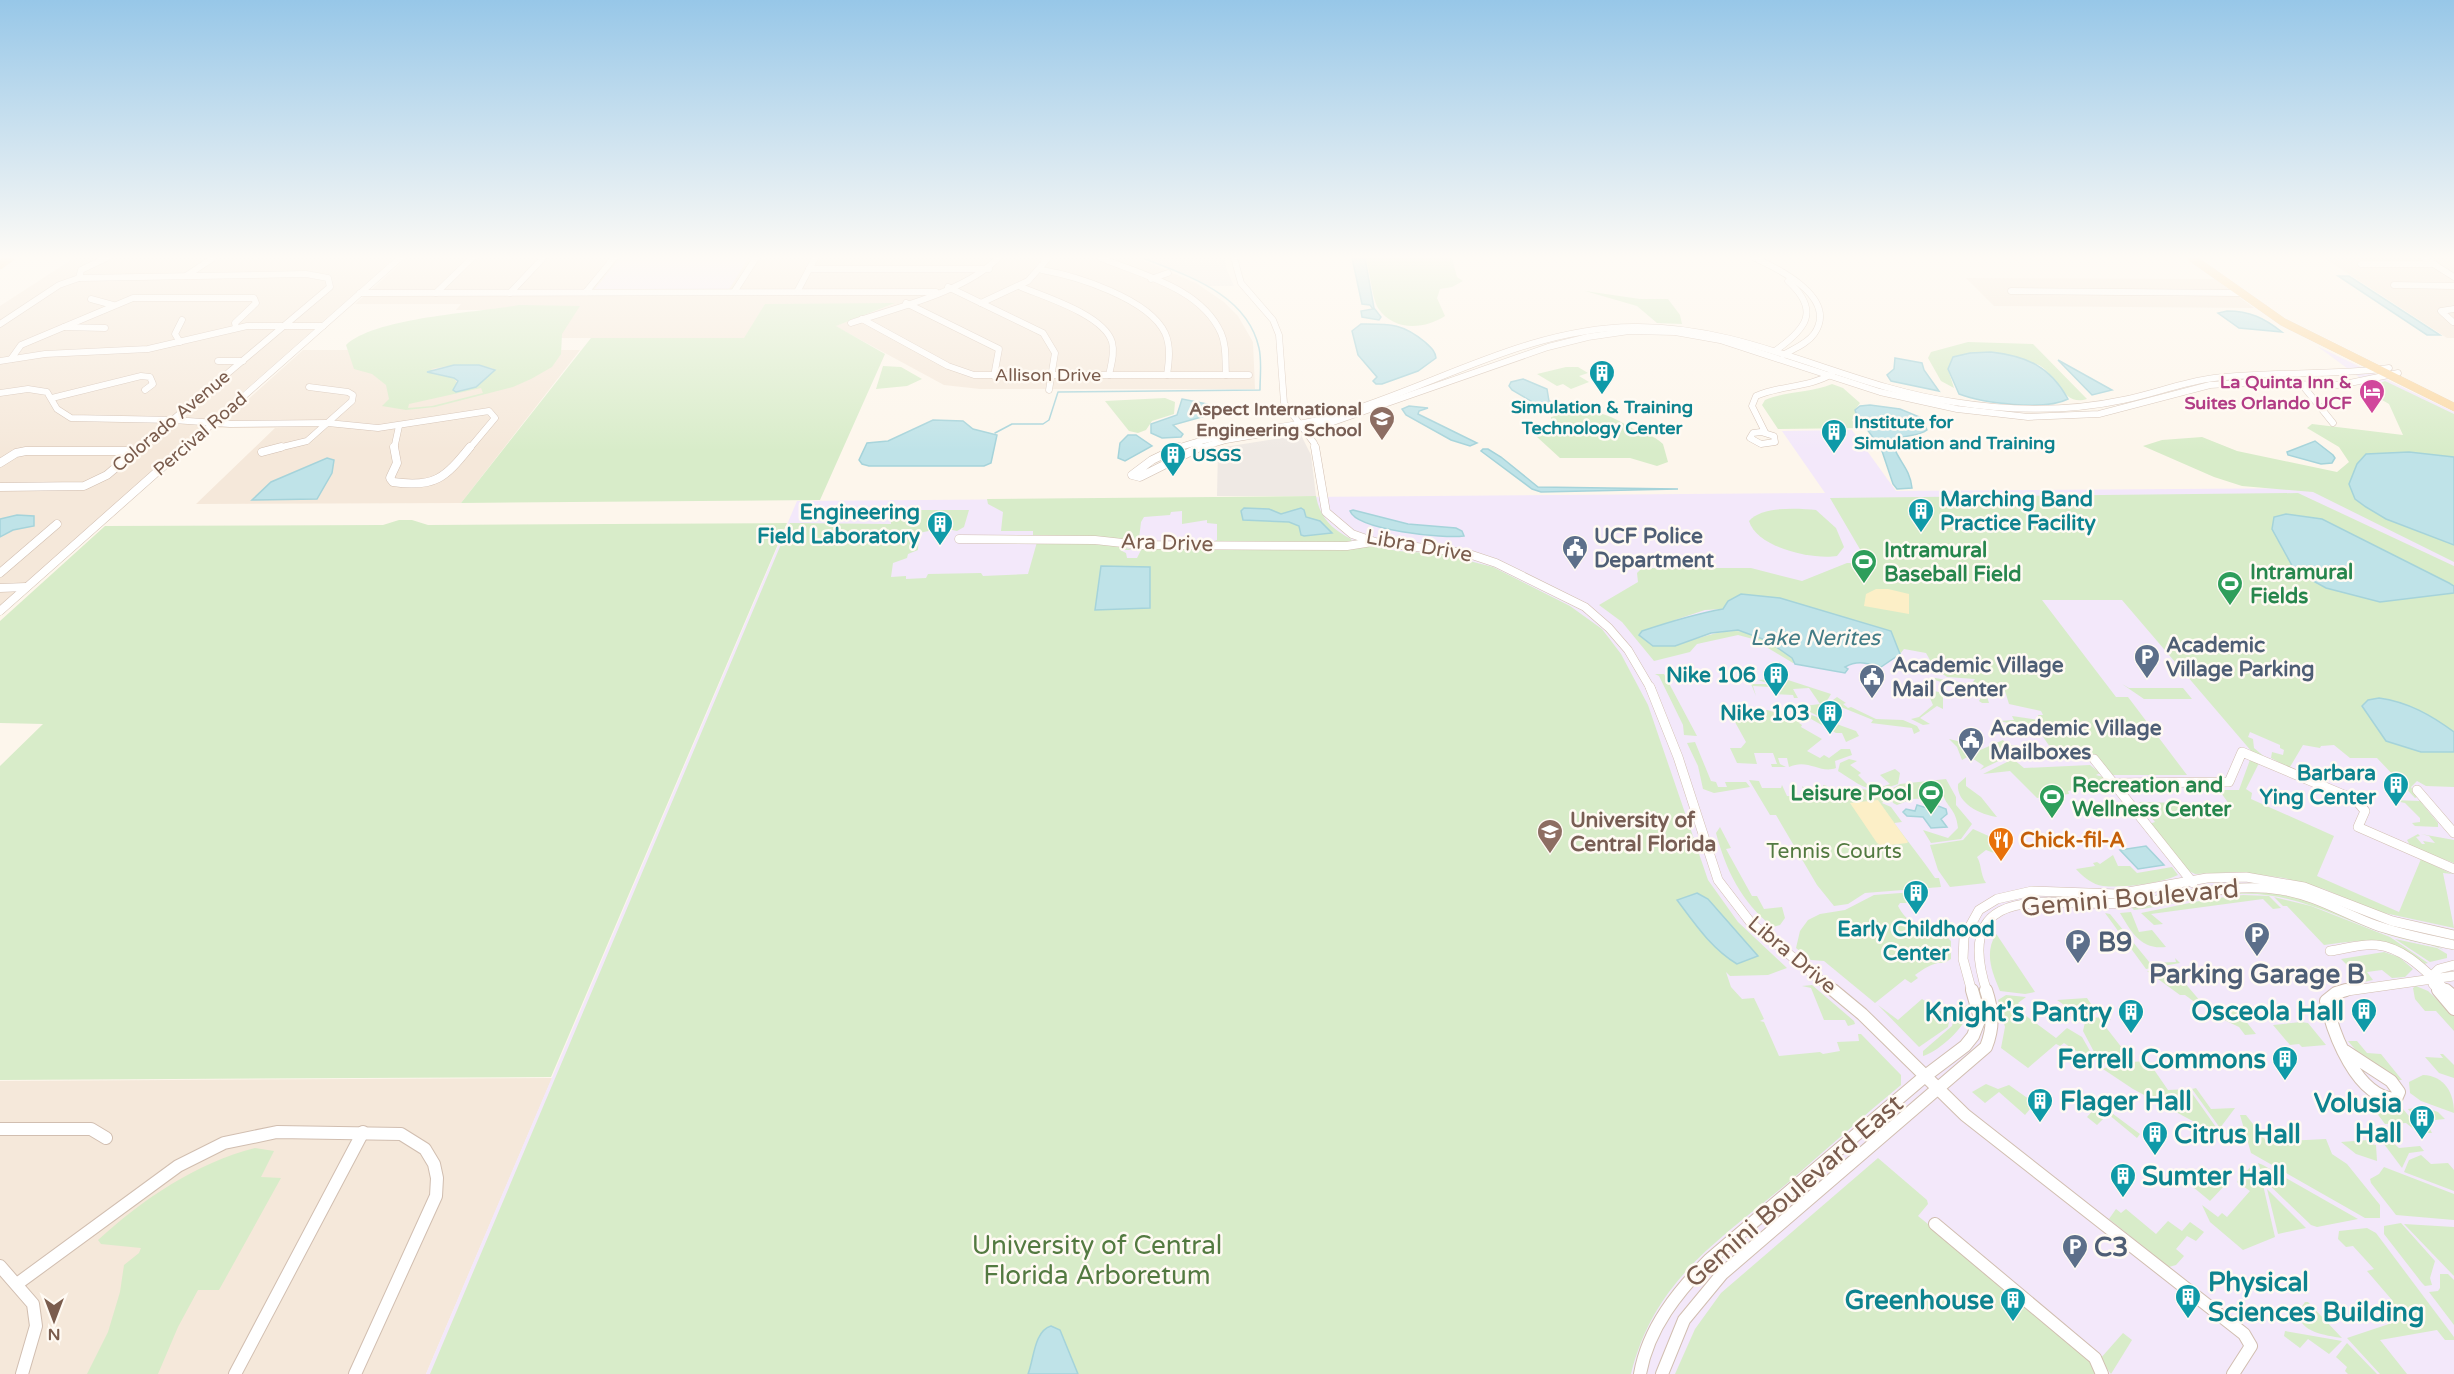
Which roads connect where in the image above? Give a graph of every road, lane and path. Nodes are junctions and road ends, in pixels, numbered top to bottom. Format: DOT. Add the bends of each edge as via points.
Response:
graph roads {
  1 [pos="74,322"];
  2 [pos="181,322"];
  3 [pos="235,322"];
  4 [pos="289,322"];
  5 [pos="327,322"];
  6 [pos="868,322"];
  7 [pos="945,322"];
  8 [pos="1021,322"];
  9 [pos="1094,322"];
  10 [pos="1156,322"];
  11 [pos="1213,322"];
  12 [pos="1274,322"];
  13 [pos="1806,322"];
  14 [pos="1818,322"];
  15 [pos="2285,322"];
  16 [pos="2297,322"];
  17 [pos="324,325"];
  18 [pos="285,326"];
  19 [pos="63,327"];
  20 [pos="105,328"];
  21 [pos="236,328"];
  22 [pos="180,342"];
  23 [pos="1778,353"];
  24 [pos="11,359"];
  25 [pos="0,361"];
  26 [pos="218,361"];
  27 [pos="243,361"];
  28 [pos="2378,370"];
  29 [pos="2388,372"];
  30 [pos="1832,374"];
  31 [pos="2292,374"];
  32 [pos="1052,375"];
  33 [pos="1109,375"];
  34 [pos="1167,375"];
  35 [pos="1226,375"];
  36 [pos="1249,375"];
  37 [pos="994,376"];
  38 [pos="2301,383"];
  39 [pos="309,387"];
  40 [pos="145,390"];
  41 [pos="1049,390"];
  42 [pos="0,393"];
  43 [pos="52,398"];
  44 [pos="2454,400"];
  45 [pos="2454,407"];
  46 [pos="489,411"];
  47 [pos="174,420"];
  48 [pos="216,421"];
  49 [pos="252,422"];
  50 [pos="328,423"];
  51 [pos="2333,423"];
  52 [pos="399,426"];
  53 [pos="1304,427"];
  54 [pos="1765,432"];
  55 [pos="136,451"];
  56 [pos="262,452"];
  57 [pos="0,463"];
  58 [pos="84,486"];
  59 [pos="0,487"];
  60 [pos="57,524"];
  61 [pos="959,539"];
  62 [pos="1375,542"];
  63 [pos="0,573"];
  64 [pos="4,590"];
  65 [pos="24,590"];
  66 [pos="0,611"];
  67 [pos="2094,759"];
  68 [pos="2112,783"];
  69 [pos="2417,790"];
  70 [pos="2454,833"];
  71 [pos="2454,869"];
  72 [pos="2191,881"];
  73 [pos="2200,890"];
  74 [pos="2099,894"];
  75 [pos="2106,904"];
  76 [pos="2454,935"];
  77 [pos="2454,945"];
  78 [pos="2330,951"];
  79 [pos="2454,965"];
  80 [pos="1966,969"];
  81 [pos="1980,972"];
  82 [pos="2454,976"];
  83 [pos="2430,978"];
  84 [pos="2454,997"];
  85 [pos="2454,1010"];
  86 [pos="2345,1051"];
  87 [pos="1924,1077"];
  88 [pos="1937,1091"];
  89 [pos="0,1129"];
  90 [pos="363,1132"];
  91 [pos="106,1138"];
  92 [pos="1935,1224"];
  93 [pos="2156,1264"];
  94 [pos="0,1266"];
  95 [pos="17,1284"];
  96 [pos="22,1374"];
  97 [pos="235,1374"];
  98 [pos="355,1374"];
  99 [pos="1640,1374"];
  100 [pos="1662,1374"];
  101 [pos="2102,1374"];
  102 [pos="2233,1374"];
  1 -- 19 [label="street"];
  2 -- 22 [label="street" via="176,334"];
  3 -- 21 [label="street"];
  4 -- 18 [label="street, Colorado Avenue"];
  5 -- 17 [label="street, Percival Road"];
  6 -- 37 [label="street, Allison Drive" via="960,372"];
  7 -- 37 [label="street" via="999,349"];
  8 -- 32 [label="street" via="1051,340 1056,350"];
  9 -- 33 [label="street" via="1110,339 1113,349"];
  10 -- 34 [label="street" via="1167,339"];
  11 -- 35 [label="street" via="1223,341"];
  12 -- 53 [label="street" via="1279,335 1284,403"];
  13 -- 23 [label="street" via="1798,336"];
  14 -- 23 [label="street" via="1813,336 1803,344"];
  15 -- 28 [label="main road"];
  16 -- 29 [label="main road"];
  17 -- 18 [label="street"];
  17 -- 48 [label="street, Percival Road"];
  18 -- 21 [label="street"];
  18 -- 27 [label="street, Colorado Avenue"];
  19 -- 20 [label="street"];
  19 -- 24 [label="street" via="21,345"];
  21 -- 22 [label="street"];
  22 -- 24 [label="street" via="124,352"];
  23 -- 30 [label="street"];
  23 -- 53 [label="street" via="1651,328 1587,335 1342,419"];
  24 -- 25 [label="street"];
  26 -- 27 [label="street"];
  27 -- 47 [label="street, Colorado Avenue"];
  28 -- 29 [label="main road"];
  28 -- 31 [label="street"];
  29 -- 38 [label="street" via="2348,384"];
  29 -- 44 [label="main road"];
  29 -- 45 [label="main road"];
  30 -- 31 [label="street" via="1919,397 2039,409 2122,401 2180,383 2214,378"];
  30 -- 38 [label="street" via="1938,405 2044,416 2119,411 2206,385 2253,381"];
  30 -- 54 [label="street" via="1808,387 1756,396 1752,405"];
  31 -- 38 [label="street"];
  32 -- 33 [label="street, Allison Drive"];
  32 -- 37 [label="street, Allison Drive"];
  32 -- 41 [label="street"];
  33 -- 34 [label="street, Allison Drive"];
  34 -- 35 [label="street, Allison Drive"];
  35 -- 36 [label="street, Allison Drive"];
  38 -- 51 [label="street"];
  39 -- 50 [label="street" via="353,395 351,404"];
  40 -- 43 [label="street" via="153,384 150,377 141,376"];
  42 -- 43 [label="street" via="39,389"];
  43 -- 47 [label="street" via="57,409 71,418"];
  46 -- 52 [label="street"];
  46 -- 52 [label="street" via="495,418 448,474 431,482 402,483 390,478 397,462 392,446"];
  47 -- 48 [label="street"];
  47 -- 55 [label="street, Colorado Avenue"];
  48 -- 49 [label="street"];
  48 -- 65 [label="street, Percival Road"];
  49 -- 50 [label="street"];
  50 -- 52 [label="street"];
  50 -- 56 [label="street" via="307,441"];
  53 -- 53 [label="street" via="1238,432 1179,447 1132,477 1140,477 1210,444"];
  53 -- 62 [label="street, Libra Drive" via="1316,447 1326,512 1352,534"];
  55 -- 57 [label="street" via="26,451"];
  55 -- 58 [label="street, Colorado Avenue" via="107,475"];
  58 -- 59 [label="street"];
  60 -- 63 [label="street"];
  61 -- 62 [label="street, Ara Drive" via="1095,540 1150,546 1347,546"];
  62 -- 87 [label="street, Libra Drive" via="1466,553 1487,560 1586,607 1610,628 1653,693 1718,880 1732,901 1758,930 1862,1014"];
  64 -- 65 [label="street"];
  65 -- 66 [label="street, Percival Road"];
  67 -- 68 [label="street"];
  68 -- 71 [label="street" via="2229,782 2242,752 2356,800 2365,811 2358,827"];
  68 -- 72 [label="street"];
  69 -- 70 [label="street"];
  72 -- 73 [label="street"];
  72 -- 74 [label="street, Gemini Boulevard East"];
  72 -- 76 [label="street, Gemini Boulevard East" via="2246,877 2284,882 2392,921"];
  73 -- 75 [label="street, Gemini Boulevard" via="2156,900"];
  73 -- 77 [label="street, Gemini Boulevard" via="2283,890 2400,933"];
  74 -- 75 [label="street"];
  74 -- 80 [label="street, Gemini Boulevard East" via="2032,891 1997,899 1979,910 1967,928 1962,944"];
  75 -- 81 [label="street, Gemini Boulevard" via="2033,902 2001,912 1981,933 1977,954"];
  78 -- 83 [label="street" via="2378,945 2399,952"];
  79 -- 83 [label="street" via="2439,969"];
  80 -- 81 [label="street"];
  80 -- 87 [label="street, Gemini Boulevard East" via="1979,1007 1977,1028 1965,1047"];
  81 -- 88 [label="street, Gemini Boulevard" via="1994,1015 1991,1038 1980,1053"];
  82 -- 83 [label="street"];
  83 -- 84 [label="street"];
  83 -- 85 [label="street"];
  83 -- 86 [label="street" via="2351,989 2326,1000 2327,1017"];
  86 -- 86 [label="street" via="2371,1093 2392,1101 2399,1096 2391,1082"];
  87 -- 88 [label="street, Libra Drive"];
  87 -- 99 [label="street, Gemini Boulevard East" via="1680,1289 1659,1322"];
  88 -- 93 [label="street, Libra Drive"];
  88 -- 100 [label="street, Gemini Boulevard East" via="1722,1274 1684,1320"];
  89 -- 91 [label="street" via="91,1128"];
  90 -- 95 [label="street" via="276,1131 224,1143 178,1166"];
  90 -- 97 [label="street"];
  90 -- 98 [label="street" via="401,1134 414,1140 425,1149 437,1178 429,1215"];
  92 -- 101 [label="street" via="2095,1358"];
  93 -- 102 [label="street, Libra Drive" via="2244,1334 2251,1346"];
  94 -- 95 [label="street"];
  95 -- 96 [label="street" via="33,1304 36,1326"];
}
